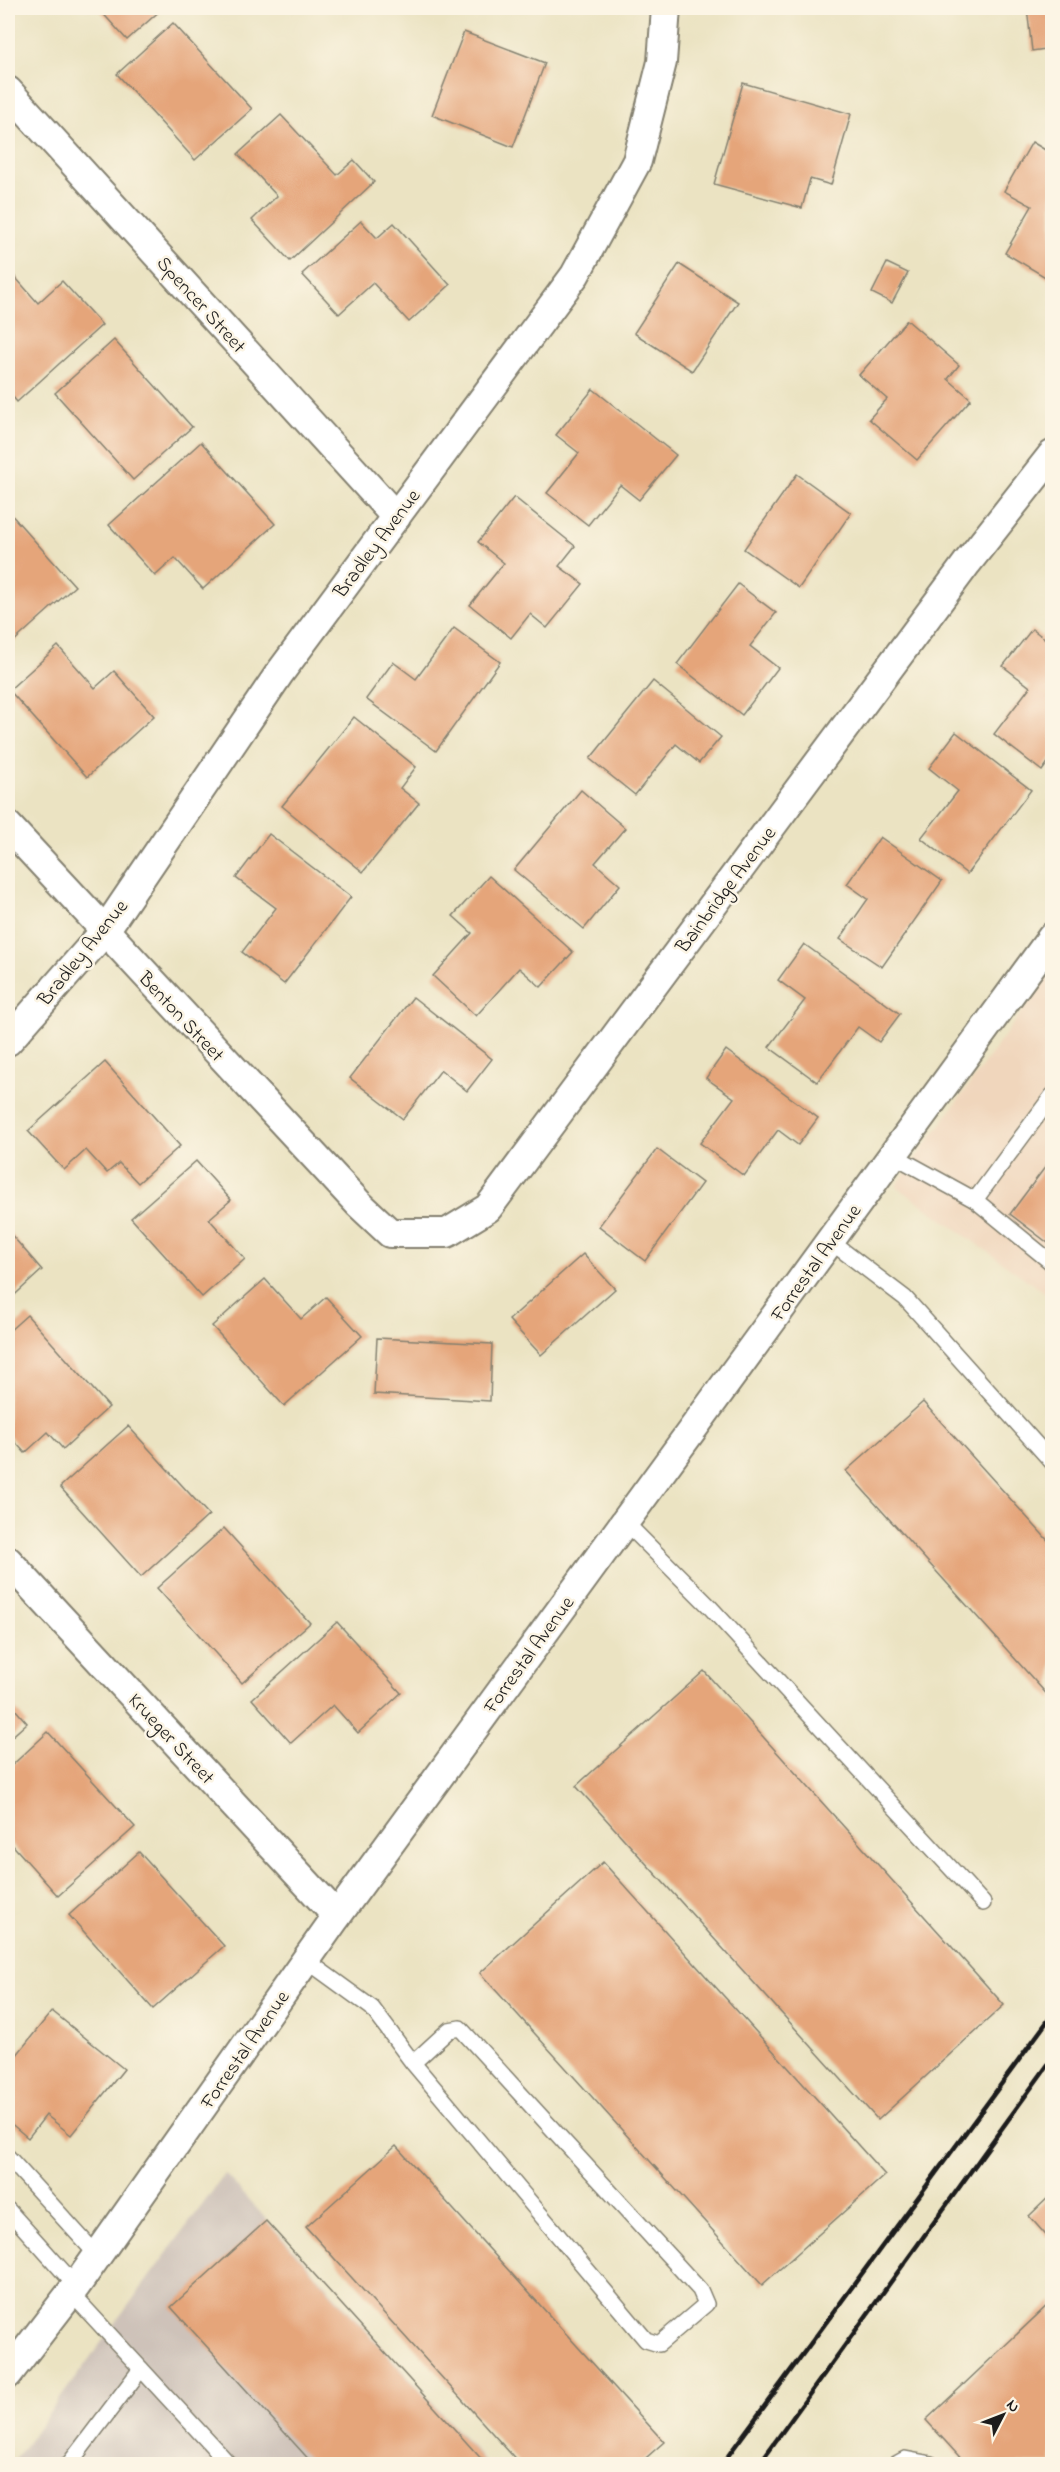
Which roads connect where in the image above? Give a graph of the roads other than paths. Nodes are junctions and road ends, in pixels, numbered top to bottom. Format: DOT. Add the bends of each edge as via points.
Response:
graph roads {
  1 [pos="666,8"];
  2 [pos="8,91"];
  3 [pos="1053,455"];
  4 [pos="396,517"];
  5 [pos="8,826"];
  6 [pos="104,932"];
  7 [pos="1053,937"];
  8 [pos="8,1041"];
  9 [pos="1053,1096"];
  10 [pos="893,1155"];
  11 [pos="975,1200"];
  12 [pos="359,1204"];
  13 [pos="830,1241"];
  14 [pos="1053,1263"];
  15 [pos="1053,1462"];
  16 [pos="625,1522"];
  17 [pos="8,1561"];
  18 [pos="983,1903"];
  19 [pos="337,1916"];
  20 [pos="306,1960"];
  21 [pos="413,2063"];
  22 [pos="8,2157"];
  23 [pos="8,2210"];
  24 [pos="97,2254"];
  25 [pos="74,2289"];
  26 [pos="141,2369"];
  27 [pos="8,2374"];
  28 [pos="69,2464"];
  29 [pos="229,2464"];
  30 [pos="896,2464"];
  31 [pos="931,2464"];
  1 -- 4 [label="street, Bradley Avenue" via="662,62 637,161 575,275"];
  2 -- 4 [label="street, Spencer Street"];
  3 -- 12 [label="street, Bainbridge Avenue" via="960,573 488,1208 447,1233 390,1233"];
  4 -- 6 [label="street, Bradley Avenue" via="279,674"];
  5 -- 6 [label="street, Benton Street"];
  6 -- 8 [label="street, Bradley Avenue"];
  6 -- 12 [label="street, Benton Street"];
  7 -- 10 [label="street, Forrestal Avenue"];
  9 -- 11 [label="lane"];
  10 -- 11 [label="lane"];
  10 -- 13 [label="street, Forrestal Avenue"];
  11 -- 14 [label="lane"];
  13 -- 15 [label="lane" via="906,1298"];
  13 -- 16 [label="street, Forrestal Avenue"];
  16 -- 18 [label="lane" via="709,1606"];
  16 -- 19 [label="street, Forrestal Avenue"];
  17 -- 19 [label="street, Krueger Street"];
  19 -- 20 [label="street, Forrestal Avenue"];
  20 -- 21 [label="lane" via="372,2008"];
  20 -- 24 [label="street, Forrestal Avenue"];
  21 -- 21 [label="lane" via="646,2340 659,2343 706,2304 700,2290 460,2028 450,2030"];
  22 -- 24 [label="lane"];
  23 -- 25 [label="lane"];
  24 -- 25 [label="street, Forrestal Avenue"];
  25 -- 26 [label="lane"];
  25 -- 27 [label="street, Forrestal Avenue"];
  26 -- 28 [label="lane"];
  26 -- 29 [label="lane"];
  30 -- 31 [label="lane" via="905,2459"];
}
